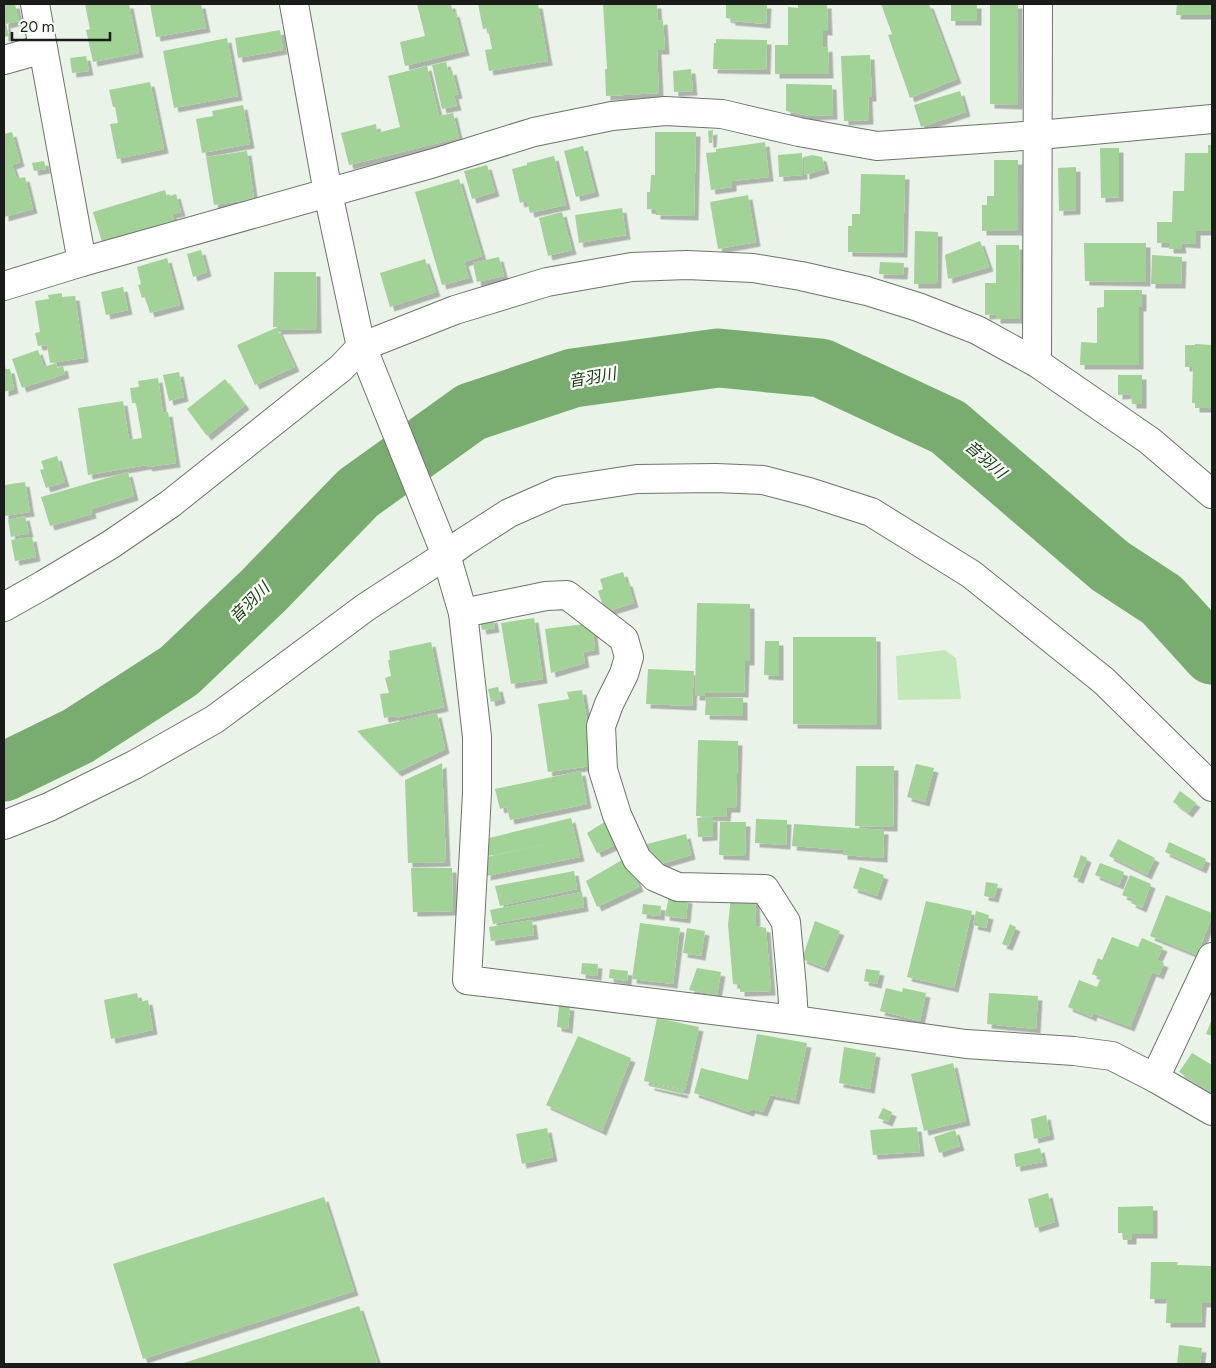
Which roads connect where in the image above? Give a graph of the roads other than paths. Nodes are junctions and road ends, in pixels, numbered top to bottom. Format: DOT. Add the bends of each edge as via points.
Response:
graph roads {
  1 [pos="35,4"];
  2 [pos="294,4"];
  3 [pos="1038,4"];
  4 [pos="43,49"];
  5 [pos="4,60"];
  6 [pos="1212,119"];
  7 [pos="1039,135"];
  8 [pos="328,193"];
  9 [pos="82,262"];
  10 [pos="4,286"];
  11 [pos="364,353"];
  12 [pos="1037,363"];
  13 [pos="1212,494"];
  14 [pos="444,550"];
  15 [pos="4,607"];
  16 [pos="463,613"];
  17 [pos="1212,787"];
  18 [pos="4,825"];
  19 [pos="1212,957"];
  20 [pos="794,1020"];
  21 [pos="1155,1078"];
  22 [pos="1212,1111"];
  1 -- 4 [label="street"];
  2 -- 8 [label="street"];
  3 -- 7 [label="street"];
  4 -- 5 [label="street"];
  4 -- 9 [label="street"];
  6 -- 7 [label="street"];
  7 -- 8 [label="street" via="877,146 722,114 630,114 534,132"];
  7 -- 12 [label="street"];
  8 -- 9 [label="street"];
  8 -- 11 [label="street"];
  9 -- 10 [label="street"];
  11 -- 12 [label="street" via="455,310 548,282 632,267 687,265 753,268 867,292 977,330"];
  11 -- 14 [label="street"];
  11 -- 15 [label="street" via="170,504 110,545"];
  12 -- 13 [label="street" via="1150,441"];
  14 -- 16 [label="street"];
  14 -- 17 [label="street" via="464,542 509,513 559,491 637,479 716,478 763,480 809,492 871,512 971,574 1104,681"];
  14 -- 18 [label="street" via="215,719 134,765 49,807"];
  16 -- 20 [label="street" via="546,596 567,595 624,639 629,657 602,726 603,770 617,815 637,859 655,877 678,887 765,889 786,922"];
  16 -- 20 [label="street" via="477,737 467,980"];
  19 -- 21 [label="street"];
  20 -- 21 [label="street" via="966,1044 1112,1056"];
  21 -- 22 [label="street"];
}
